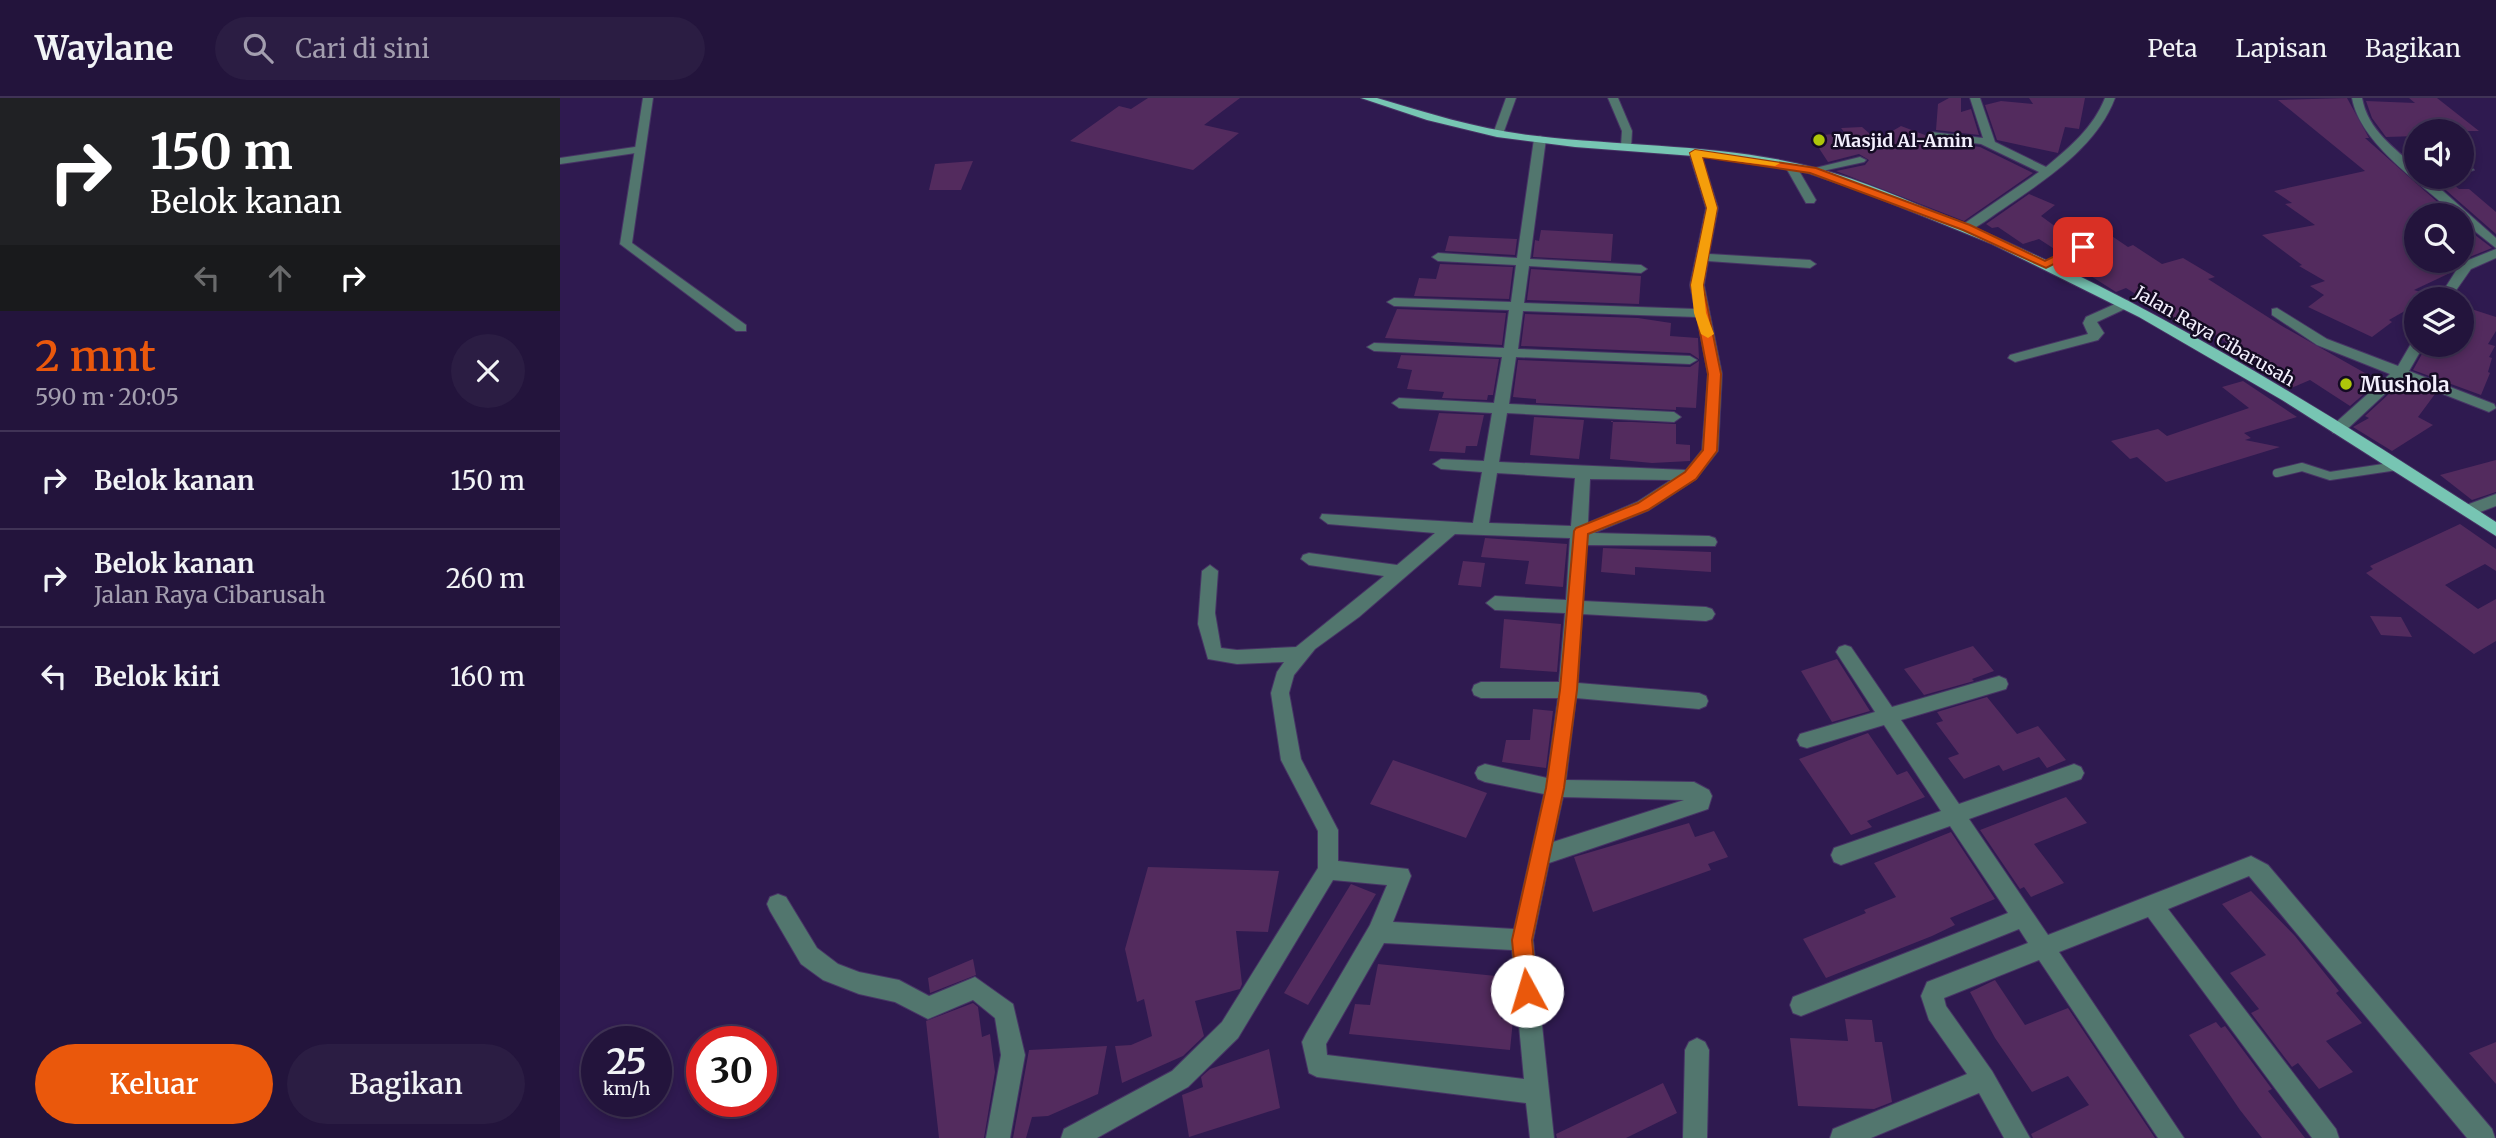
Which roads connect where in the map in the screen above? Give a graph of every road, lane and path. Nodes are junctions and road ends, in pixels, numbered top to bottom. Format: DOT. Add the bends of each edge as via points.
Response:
graph roads {
  1 [pos="648,98"];
  2 [pos="1366,98"];
  3 [pos="1511,98"];
  4 [pos="1613,98"];
  5 [pos="1975,98"];
  6 [pos="2110,98"];
  7 [pos="2357,98"];
  8 [pos="1497,134"];
  9 [pos="1932,135"];
  10 [pos="1540,139"];
  11 [pos="1990,143"];
  12 [pos="1628,146"];
  13 [pos="642,149"];
  14 [pos="1695,153"];
  15 [pos="1860,160"];
  16 [pos="560,161"];
  17 [pos="2404,161"];
  18 [pos="1791,166"];
  19 [pos="1812,170"];
  20 [pos="2045,172"];
  21 [pos="2435,189"];
  22 [pos="1810,200"];
  23 [pos="1966,228"];
  24 [pos="2101,237"];
  25 [pos="2496,244"];
  26 [pos="2496,253"];
  27 [pos="1438,257"];
  28 [pos="1702,257"];
  29 [pos="1523,262"];
  30 [pos="1810,264"];
  31 [pos="2046,265"];
  32 [pos="1640,269"];
  33 [pos="2452,287"];
  34 [pos="1394,302"];
  35 [pos="2124,304"];
  36 [pos="1517,306"];
  37 [pos="2277,312"];
  38 [pos="1700,313"];
  39 [pos="741,328"];
  40 [pos="1374,347"];
  41 [pos="1510,353"];
  42 [pos="2410,357"];
  43 [pos="2015,358"];
  44 [pos="1690,360"];
  45 [pos="2402,371"];
  46 [pos="1399,403"];
  47 [pos="2490,407"];
  48 [pos="1499,408"];
  49 [pos="1674,417"];
  50 [pos="2339,429"];
  51 [pos="1441,464"];
  52 [pos="1489,466"];
  53 [pos="2397,466"];
  54 [pos="1583,473"];
  55 [pos="2277,473"];
  56 [pos="1690,475"];
  57 [pos="2496,500"];
  58 [pos="2467,511"];
  59 [pos="1328,518"];
  60 [pos="1451,528"];
  61 [pos="1480,529"];
  62 [pos="2496,530"];
  63 [pos="1581,535"];
  64 [pos="1709,542"];
  65 [pos="1309,559"];
  66 [pos="1210,570"];
  67 [pos="1401,572"];
  68 [pos="1495,603"];
  69 [pos="1576,607"];
  70 [pos="1706,614"];
  71 [pos="1845,652"];
  72 [pos="1299,654"];
  73 [pos="1999,684"];
  74 [pos="1481,690"];
  75 [pos="1568,690"];
  76 [pos="1699,701"];
  77 [pos="1888,716"];
  78 [pos="1807,740"];
  79 [pos="1485,773"];
  80 [pos="2074,773"];
  81 [pos="1555,788"];
  82 [pos="1955,815"];
  83 [pos="1841,855"];
  84 [pos="1538,857"];
  85 [pos="1328,870"];
  86 [pos="778,904"];
  87 [pos="2153,906"];
  88 [pos="2024,917"];
  89 [pos="1378,932"];
  90 [pos="1522,940"];
  91 [pos="2044,947"];
  92 [pos="1801,1005"];
  93 [pos="1697,1049"];
  94 [pos="1984,1079"];
  95 [pos="1538,1093"];
  96 [pos="998,1138"];
  97 [pos="1073,1138"];
  98 [pos="1542,1138"];
  99 [pos="1694,1138"];
  100 [pos="1842,1138"];
  101 [pos="2018,1138"];
  102 [pos="2172,1138"];
  103 [pos="2327,1138"];
  104 [pos="2483,1138"];
  1 -- 13 [label="street"];
  2 -- 8 [label="main road, Jalan Raya Cibarusah"];
  3 -- 8 [label="street"];
  4 -- 12 [label="street" via="1627,131"];
  5 -- 11 [label="street"];
  6 -- 20 [label="street" via="2107,113 2096,128"];
  7 -- 17 [label="street" via="2361,116 2374,134"];
  8 -- 10 [label="main road, Jalan Raya Cibarusah"];
  9 -- 11 [label="street"];
  10 -- 12 [label="main road, Jalan Raya Cibarusah"];
  10 -- 29 [label="street"];
  11 -- 20 [label="street"];
  12 -- 14 [label="main road, Jalan Raya Cibarusah"];
  13 -- 16 [label="lane"];
  13 -- 39 [label="street" via="626,244"];
  14 -- 18 [label="main road, Jalan Raya Cibarusah"];
  14 -- 28 [label="street" via="1712,208"];
  15 -- 19 [label="street"];
  18 -- 19 [label="main road, Jalan Raya Cibarusah"];
  18 -- 22 [label="street"];
  19 -- 23 [label="main road, Jalan Raya Cibarusah"];
  20 -- 23 [label="street"];
  21 -- 25 [label="street"];
  23 -- 31 [label="main road, Jalan Raya Cibarusah"];
  24 -- 31 [label="street"];
  26 -- 33 [label="street" via="2466,266"];
  27 -- 29 [label="street"];
  28 -- 30 [label="street"];
  28 -- 38 [label="street" via="1697,285"];
  29 -- 32 [label="street"];
  29 -- 36 [label="street"];
  31 -- 35 [label="main road, Jalan Raya Cibarusah"];
  34 -- 36 [label="street"];
  35 -- 43 [label="street" via="2091,320 2093,337"];
  35 -- 50 [label="main road, Jalan Raya Cibarusah"];
  36 -- 38 [label="street"];
  36 -- 41 [label="street"];
  37 -- 45 [label="street" via="2322,342"];
  38 -- 56 [label="street" via="1715,374 1713,438 1710,451"];
  40 -- 41 [label="street"];
  41 -- 44 [label="street"];
  41 -- 48 [label="street"];
  42 -- 45 [label="street"];
  45 -- 47 [label="street"];
  45 -- 50 [label="street"];
  46 -- 48 [label="street"];
  48 -- 49 [label="street"];
  48 -- 52 [label="street"];
  50 -- 53 [label="main road, Jalan Raya Cibarusah"];
  51 -- 52 [label="street"];
  52 -- 54 [label="street"];
  52 -- 61 [label="street"];
  53 -- 55 [label="lane" via="2330,476 2301,467"];
  53 -- 58 [label="main road, Jalan Raya Cibarusah"];
  54 -- 56 [label="street"];
  54 -- 63 [label="street"];
  56 -- 63 [label="street" via="1643,506"];
  57 -- 58 [label="street"];
  58 -- 62 [label="main road, Jalan Raya Cibarusah"];
  59 -- 60 [label="street"];
  60 -- 61 [label="street"];
  60 -- 67 [label="street"];
  61 -- 63 [label="street"];
  63 -- 64 [label="street"];
  63 -- 69 [label="street"];
  65 -- 67 [label="street"];
  66 -- 72 [label="street" via="1207,612 1214,654"];
  67 -- 72 [label="street"];
  68 -- 69 [label="street"];
  69 -- 70 [label="street"];
  69 -- 75 [label="street"];
  71 -- 77 [label="street"];
  72 -- 85 [label="street" via="1286,672 1280,693 1291,760 1328,830"];
  73 -- 77 [label="street"];
  74 -- 75 [label="street"];
  75 -- 76 [label="street"];
  75 -- 81 [label="street"];
  77 -- 78 [label="street"];
  77 -- 82 [label="street"];
  79 -- 81 [label="street"];
  80 -- 82 [label="street"];
  81 -- 84 [label="street"];
  81 -- 84 [label="street" via="1694,791 1702,800"];
  82 -- 83 [label="street"];
  82 -- 88 [label="street"];
  84 -- 90 [label="street"];
  85 -- 89 [label="street" via="1401,876"];
  85 -- 97 [label="street" via="1230,1030 1180,1079"];
  86 -- 96 [label="street" via="809,956 831,972 898,991 928,1009 975,988 1005,1012 1013,1055"];
  87 -- 91 [label="street"];
  87 -- 103 [label="street"];
  87 -- 104 [label="street" via="2248,866 2257,869"];
  88 -- 91 [label="street"];
  88 -- 92 [label="street"];
  89 -- 90 [label="street"];
  89 -- 95 [label="street" via="1314,1042 1317,1065"];
  90 -- 95 [label="street"];
  91 -- 94 [label="street" via="1942,986 1932,996 1937,1012"];
  91 -- 102 [label="street"];
  93 -- 99 [label="street"];
  94 -- 100 [label="street"];
  94 -- 101 [label="street"];
  95 -- 98 [label="street"];
}
